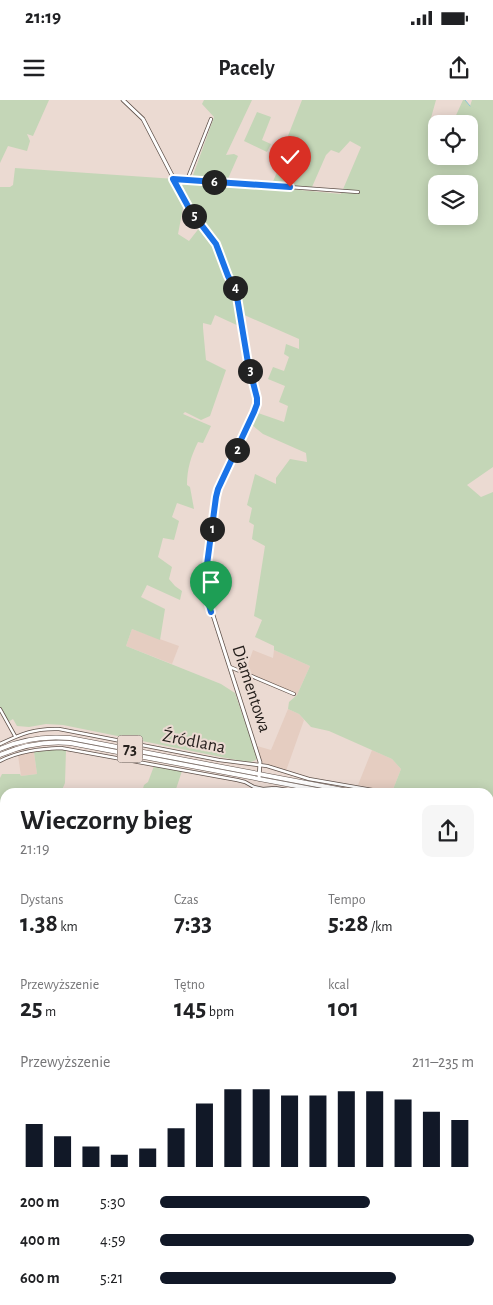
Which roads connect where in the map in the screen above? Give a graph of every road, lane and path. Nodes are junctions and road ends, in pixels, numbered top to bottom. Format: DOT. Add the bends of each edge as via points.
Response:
graph roads {
  1 [pos="123,100"];
  2 [pos="211,119"];
  3 [pos="173,179"];
  4 [pos="187,180"];
  5 [pos="358,192"];
  6 [pos="229,666"];
  7 [pos="294,694"];
  8 [pos="0,709"];
  9 [pos="15,736"];
  10 [pos="0,744"];
  11 [pos="0,750"];
  12 [pos="0,755"];
  13 [pos="0,761"];
  14 [pos="260,765"];
  15 [pos="259,782"];
  16 [pos="276,788"];
  17 [pos="300,788"];
  18 [pos="316,788"];
  19 [pos="362,788"];
  1 -- 3 [label="street, Diamentowa" via="142,120"];
  2 -- 4 [label="street"];
  3 -- 4 [label="street"];
  3 -- 6 [label="street, Diamentowa" via="190,210 216,244 236,291 257,396 254,412 218,489 204,581"];
  4 -- 5 [label="street"];
  6 -- 7 [label="street"];
  6 -- 14 [label="street, Diamentowa"];
  8 -- 9 [label="street"];
  9 -- 10 [label="street, Źródlana"];
  9 -- 14 [label="street, Źródlana" via="39,729 59,729"];
  11 -- 15 [label="main road, 73" via="32,739 63,737"];
  12 -- 15 [label="main road, 73" via="31,745 64,743"];
  13 -- 15 [label="street" via="18,754 61,748 238,780 254,787"];
  14 -- 15 [label="street, Diamentowa"];
  14 -- 19 [label="street, Źródlana"];
  15 -- 16 [label="street"];
  15 -- 17 [label="main road, 73"];
  15 -- 18 [label="main road, 73"];
}
